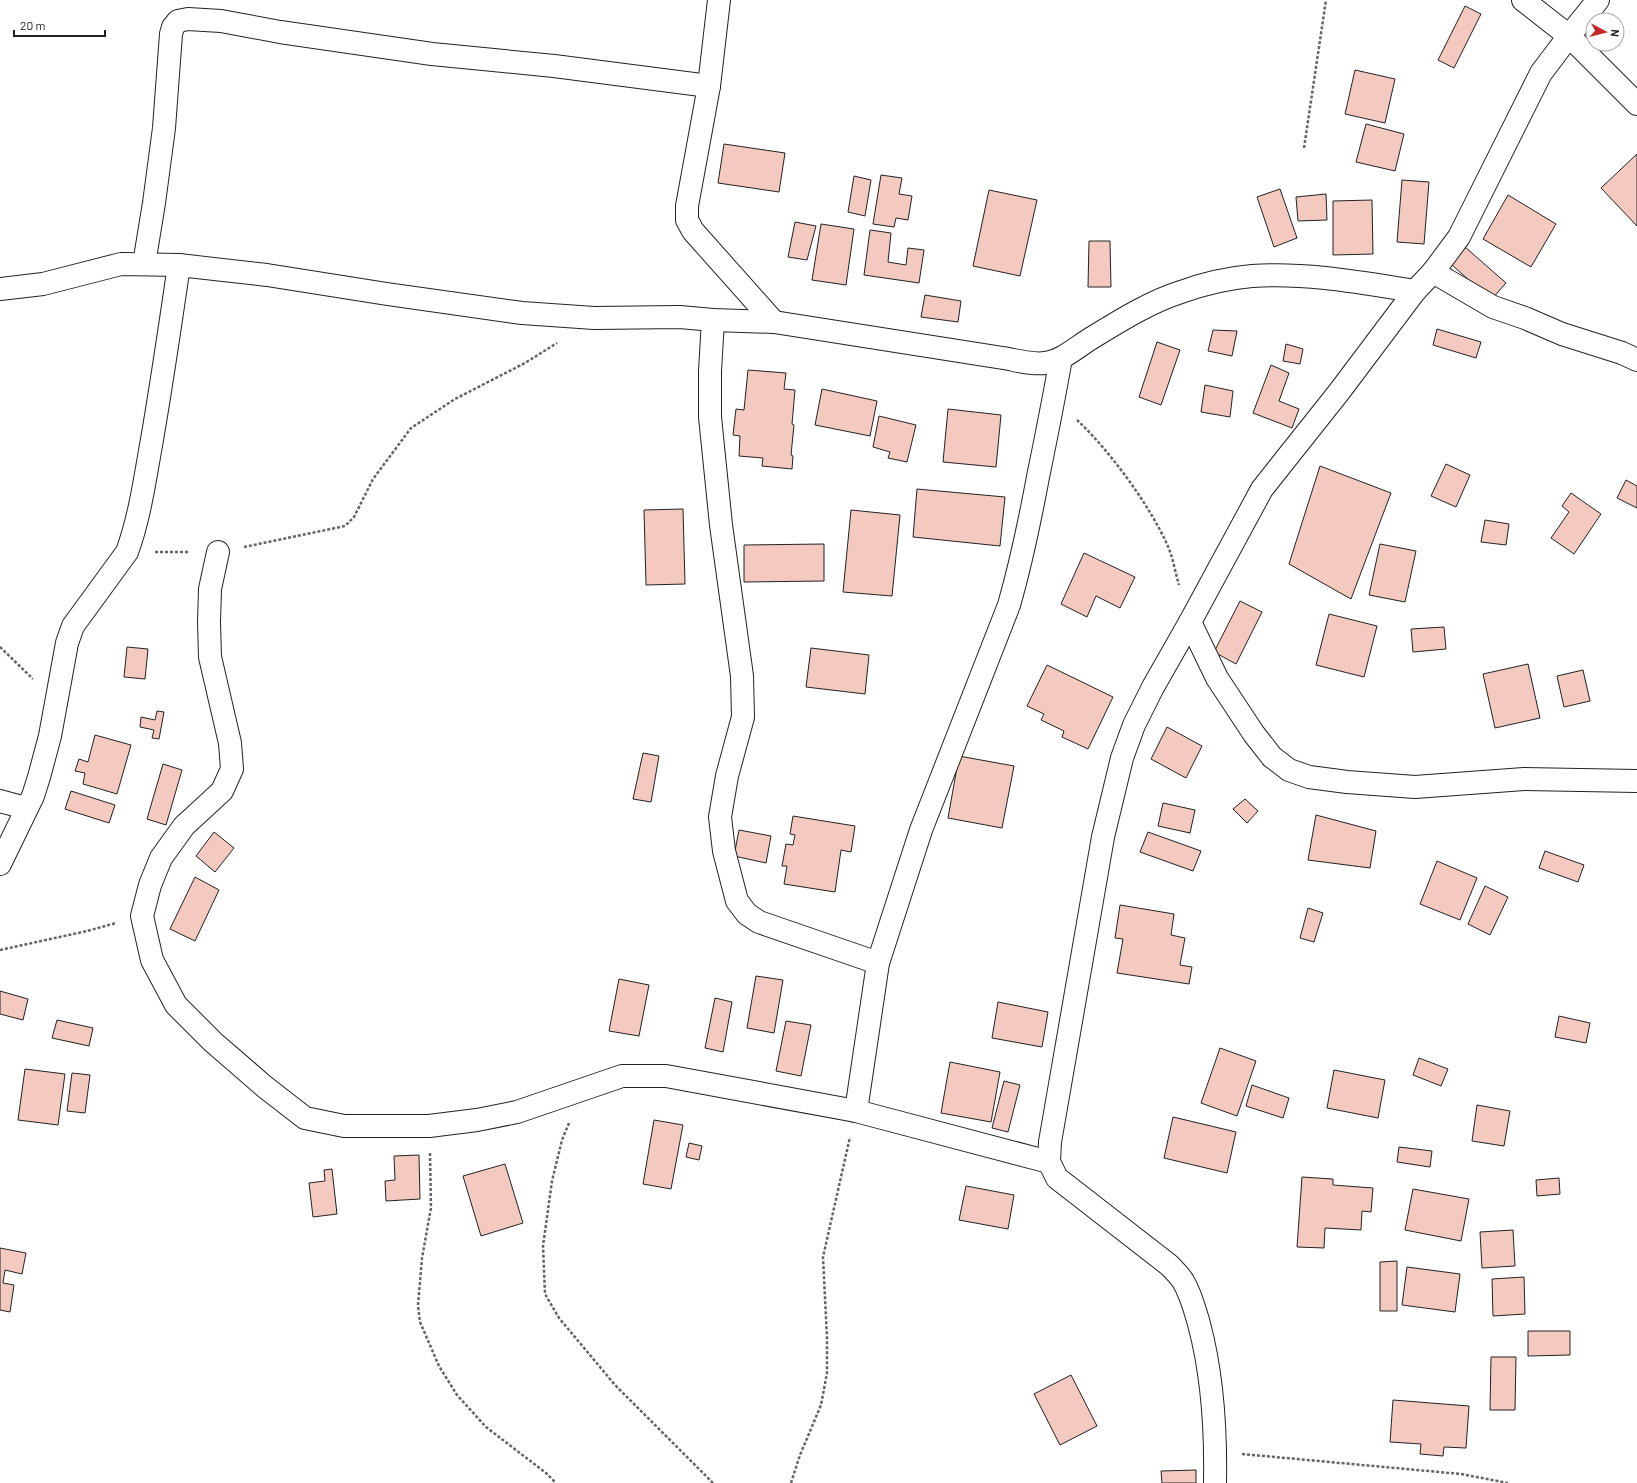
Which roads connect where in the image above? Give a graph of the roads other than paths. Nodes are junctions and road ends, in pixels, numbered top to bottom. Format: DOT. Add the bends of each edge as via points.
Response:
graph roads {
  1 [pos="719,0"];
  2 [pos="1523,0"];
  3 [pos="1598,0"];
  4 [pos="1569,36"];
  5 [pos="709,86"];
  6 [pos="1637,104"];
  7 [pos="144,264"];
  8 [pos="179,265"];
  9 [pos="1433,272"];
  10 [pos="0,289"];
  11 [pos="1415,291"];
  12 [pos="713,320"];
  13 [pos="774,322"];
  14 [pos="1061,358"];
  15 [pos="1637,360"];
  16 [pos="218,552"];
  17 [pos="1190,622"];
  18 [pos="1637,780"];
  19 [pos="0,801"];
  20 [pos="26,808"];
  21 [pos="0,864"];
  22 [pos="878,964"];
  23 [pos="856,1111"];
  24 [pos="1049,1162"];
  25 [pos="1215,1483"];
  1 -- 5 [label="street"];
  2 -- 4 [label="street"];
  3 -- 4 [label="street"];
  4 -- 6 [label="street"];
  4 -- 9 [label="street" via="1541,73 1462,231"];
  5 -- 7 [label="street" via="554,66 432,54 221,21 188,19 178,22 171,34 164,128"];
  5 -- 13 [label="street" via="687,206 687,220 692,231 707,249"];
  7 -- 8 [label="street"];
  7 -- 10 [label="street" via="121,264 43,284"];
  8 -- 12 [label="street" via="267,275 522,313 594,318 680,317"];
  8 -- 20 [label="street" via="160,397 138,516 127,552 73,626 67,643 40,777"];
  9 -- 11 [label="street"];
  9 -- 15 [label="street" via="1493,307"];
  11 -- 14 [label="street" via="1290,276 1252,276 1218,282 1181,292 1155,303 1094,336"];
  11 -- 17 [label="street" via="1262,489"];
  12 -- 13 [label="street"];
  12 -- 22 [label="street" via="710,417 721,525 742,676 743,717 720,817 724,851 737,901 747,914 759,922"];
  13 -- 14 [label="street" via="1026,362 1044,364"];
  14 -- 22 [label="street" via="1027,533 1009,605 922,830"];
  16 -- 23 [label="street" via="210,589 210,657 230,743 232,769 222,791 184,826 161,858 150,885 142,916 152,960 176,1005 213,1042 305,1118 344,1126 429,1126 477,1120 517,1112 622,1076 666,1076"];
  17 -- 18 [label="street" via="1217,678 1254,734 1272,757 1289,770 1347,782 1415,787 1524,779"];
  17 -- 24 [label="street" via="1134,725 1113,791 1050,1142"];
  19 -- 20 [label="street"];
  20 -- 21 [label="street"];
  22 -- 23 [label="street"];
  23 -- 24 [label="street"];
  24 -- 25 [label="street" via="1057,1178 1169,1265 1183,1281 1193,1302 1204,1342 1212,1400"];
}
